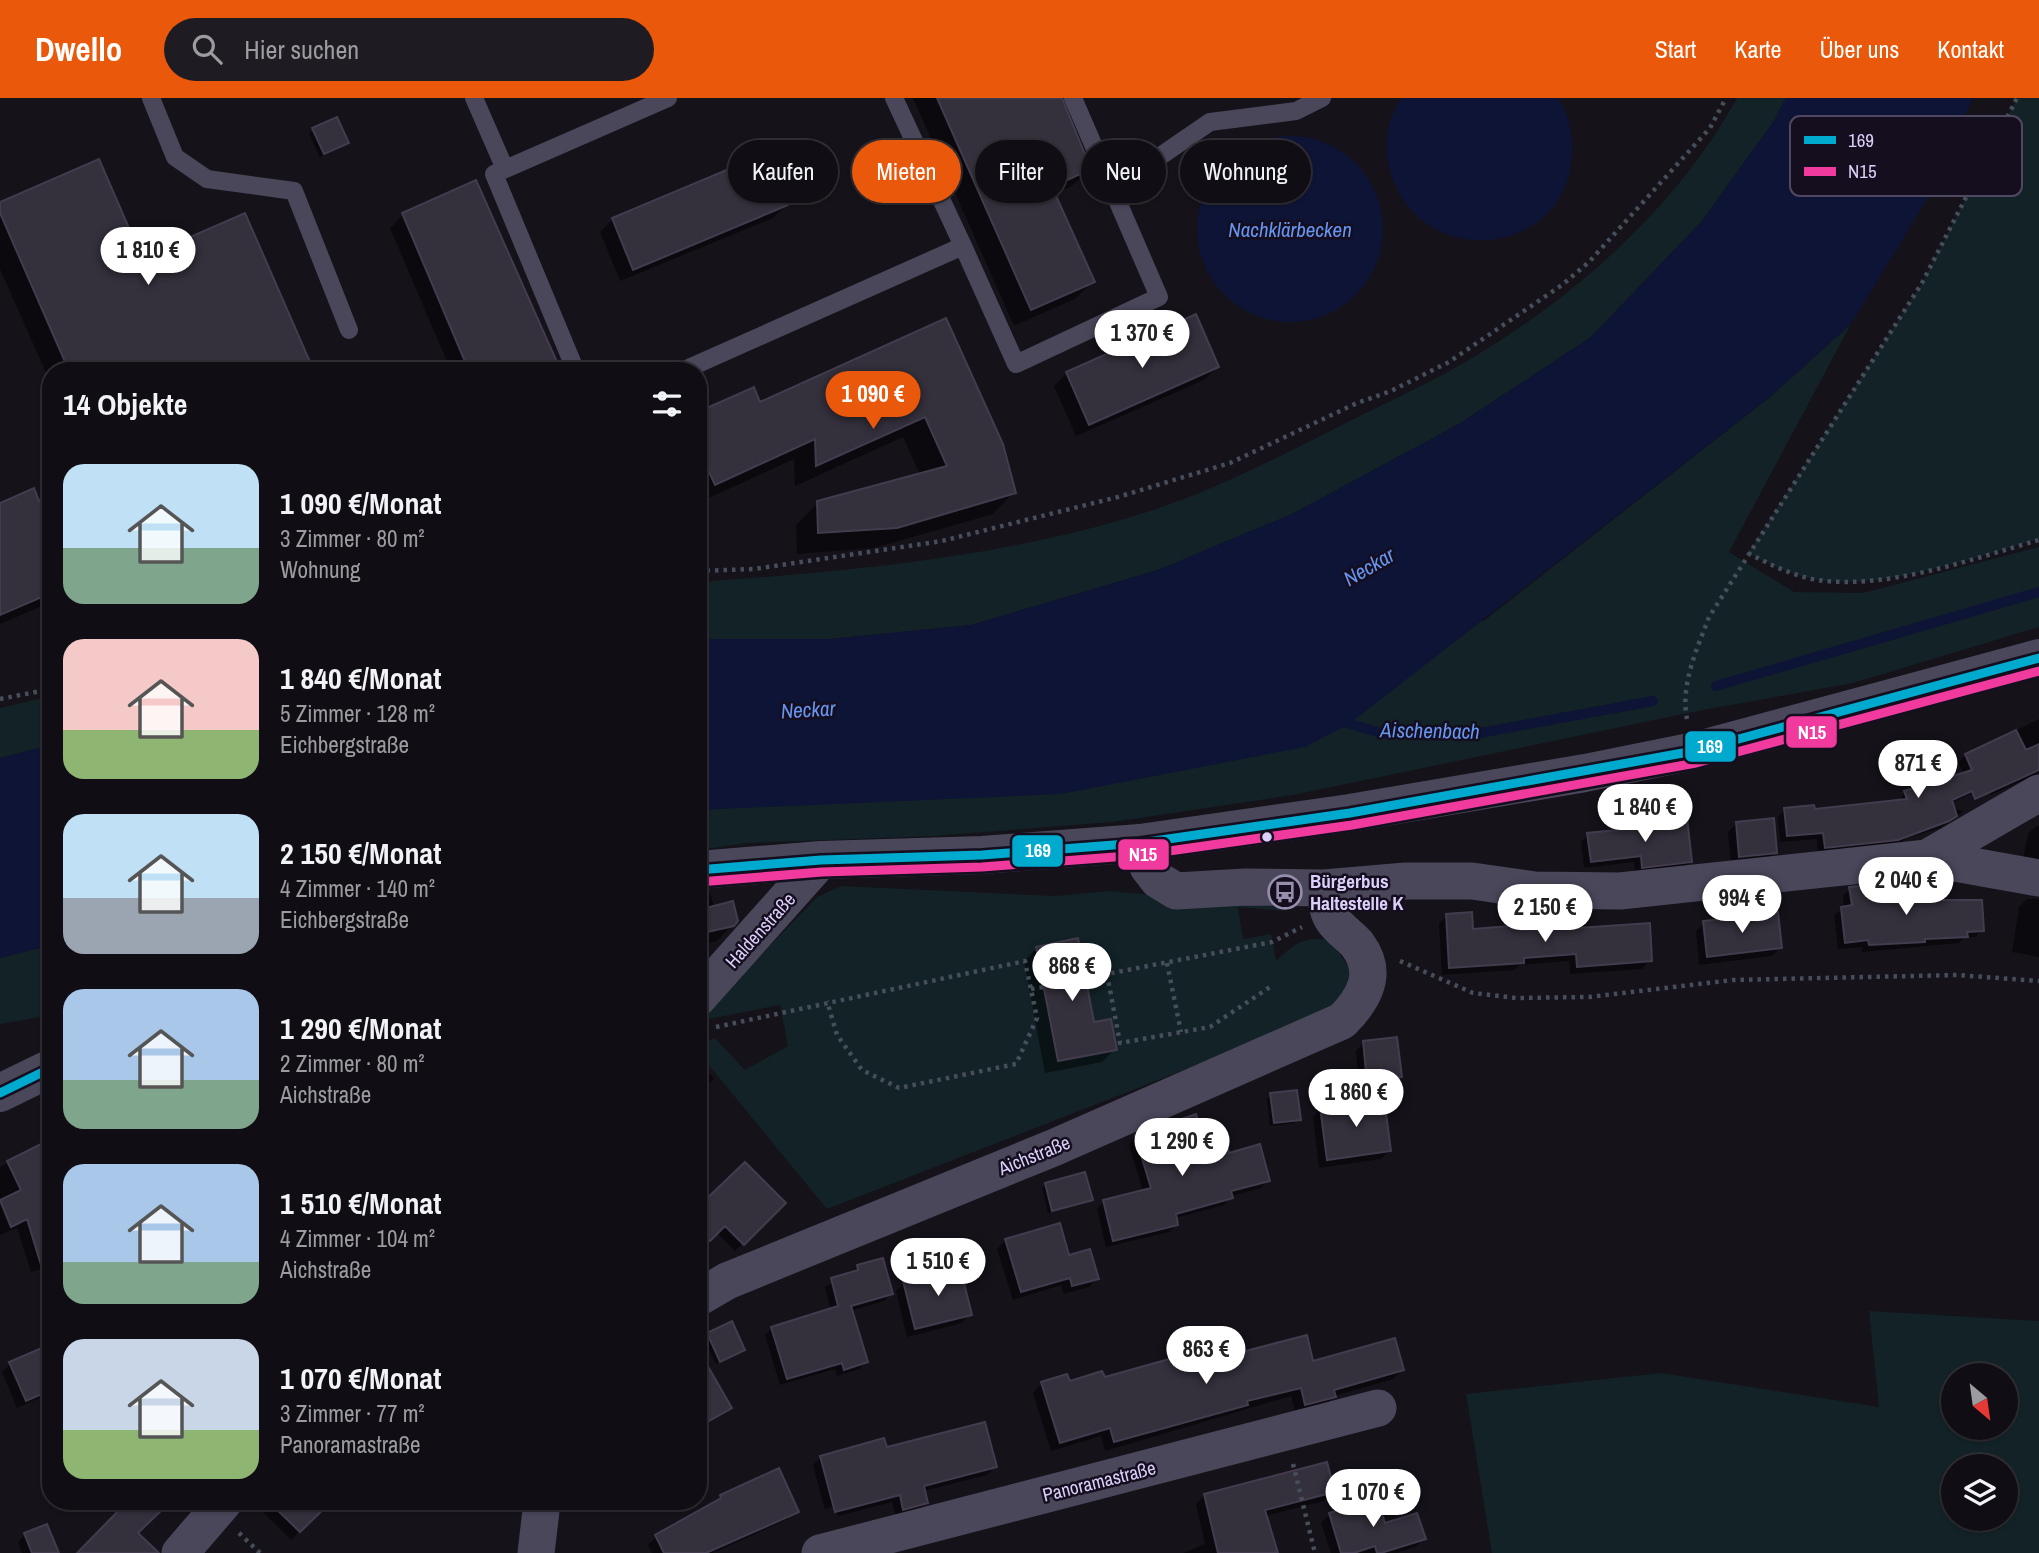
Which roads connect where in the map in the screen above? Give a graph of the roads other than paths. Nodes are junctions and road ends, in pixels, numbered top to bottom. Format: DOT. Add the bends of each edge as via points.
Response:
graph roads {
  1 [pos="151,98"];
  2 [pos="474,98"];
  3 [pos="668,98"];
  4 [pos="894,98"];
  5 [pos="1073,98"];
  6 [pos="1322,98"];
  7 [pos="1090,140"];
  8 [pos="1166,152"];
  9 [pos="505,169"];
  10 [pos="1117,203"];
  11 [pos="962,246"];
  12 [pos="349,330"];
  13 [pos="572,362"];
  14 [pos="702,362"];
  15 [pos="2039,658"];
  16 [pos="2039,793"];
  17 [pos="1140,843"];
  18 [pos="1927,858"];
  19 [pos="821,860"];
  20 [pos="707,869"];
  21 [pos="2039,878"];
  22 [pos="1326,898"];
  23 [pos="707,1009"];
  24 [pos="42,1072"];
  25 [pos="0,1093"];
  26 [pos="707,1292"];
  27 [pos="1378,1408"];
  28 [pos="217,1510"];
  29 [pos="541,1510"];
  30 [pos="180,1553"];
  31 [pos="536,1553"];
  32 [pos="820,1553"];
  1 -- 12 [label="lane" via="175,156 207,178 294,191"];
  2 -- 9 [label="lane"];
  3 -- 9 [label="lane"];
  4 -- 11 [label="lane"];
  5 -- 7 [label="lane"];
  6 -- 8 [label="lane" via="1296,111 1210,122"];
  9 -- 13 [label="lane" via="494,174"];
  10 -- 11 [label="lane" via="1159,297 1016,364"];
  11 -- 14 [label="lane"];
  15 -- 17 [label="street" via="1626,765 1350,813"];
  16 -- 18 [label="street"];
  17 -- 19 [label="street" via="982,855"];
  17 -- 22 [label="street" via="1148,867 1176,891 1245,887"];
  18 -- 21 [label="street"];
  18 -- 22 [label="street" via="1620,891 1406,881"];
  19 -- 20 [label="street"];
  19 -- 23 [label="street, Haldenstraße"];
  22 -- 26 [label="street, Aichstraße" via="1334,921 1362,952 1368,969 1366,992 1342,1021"];
  24 -- 25 [label="street"];
  27 -- 32 [label="street, Panoramastraße"];
  28 -- 30 [label="street"];
  29 -- 31 [label="street"];
}
